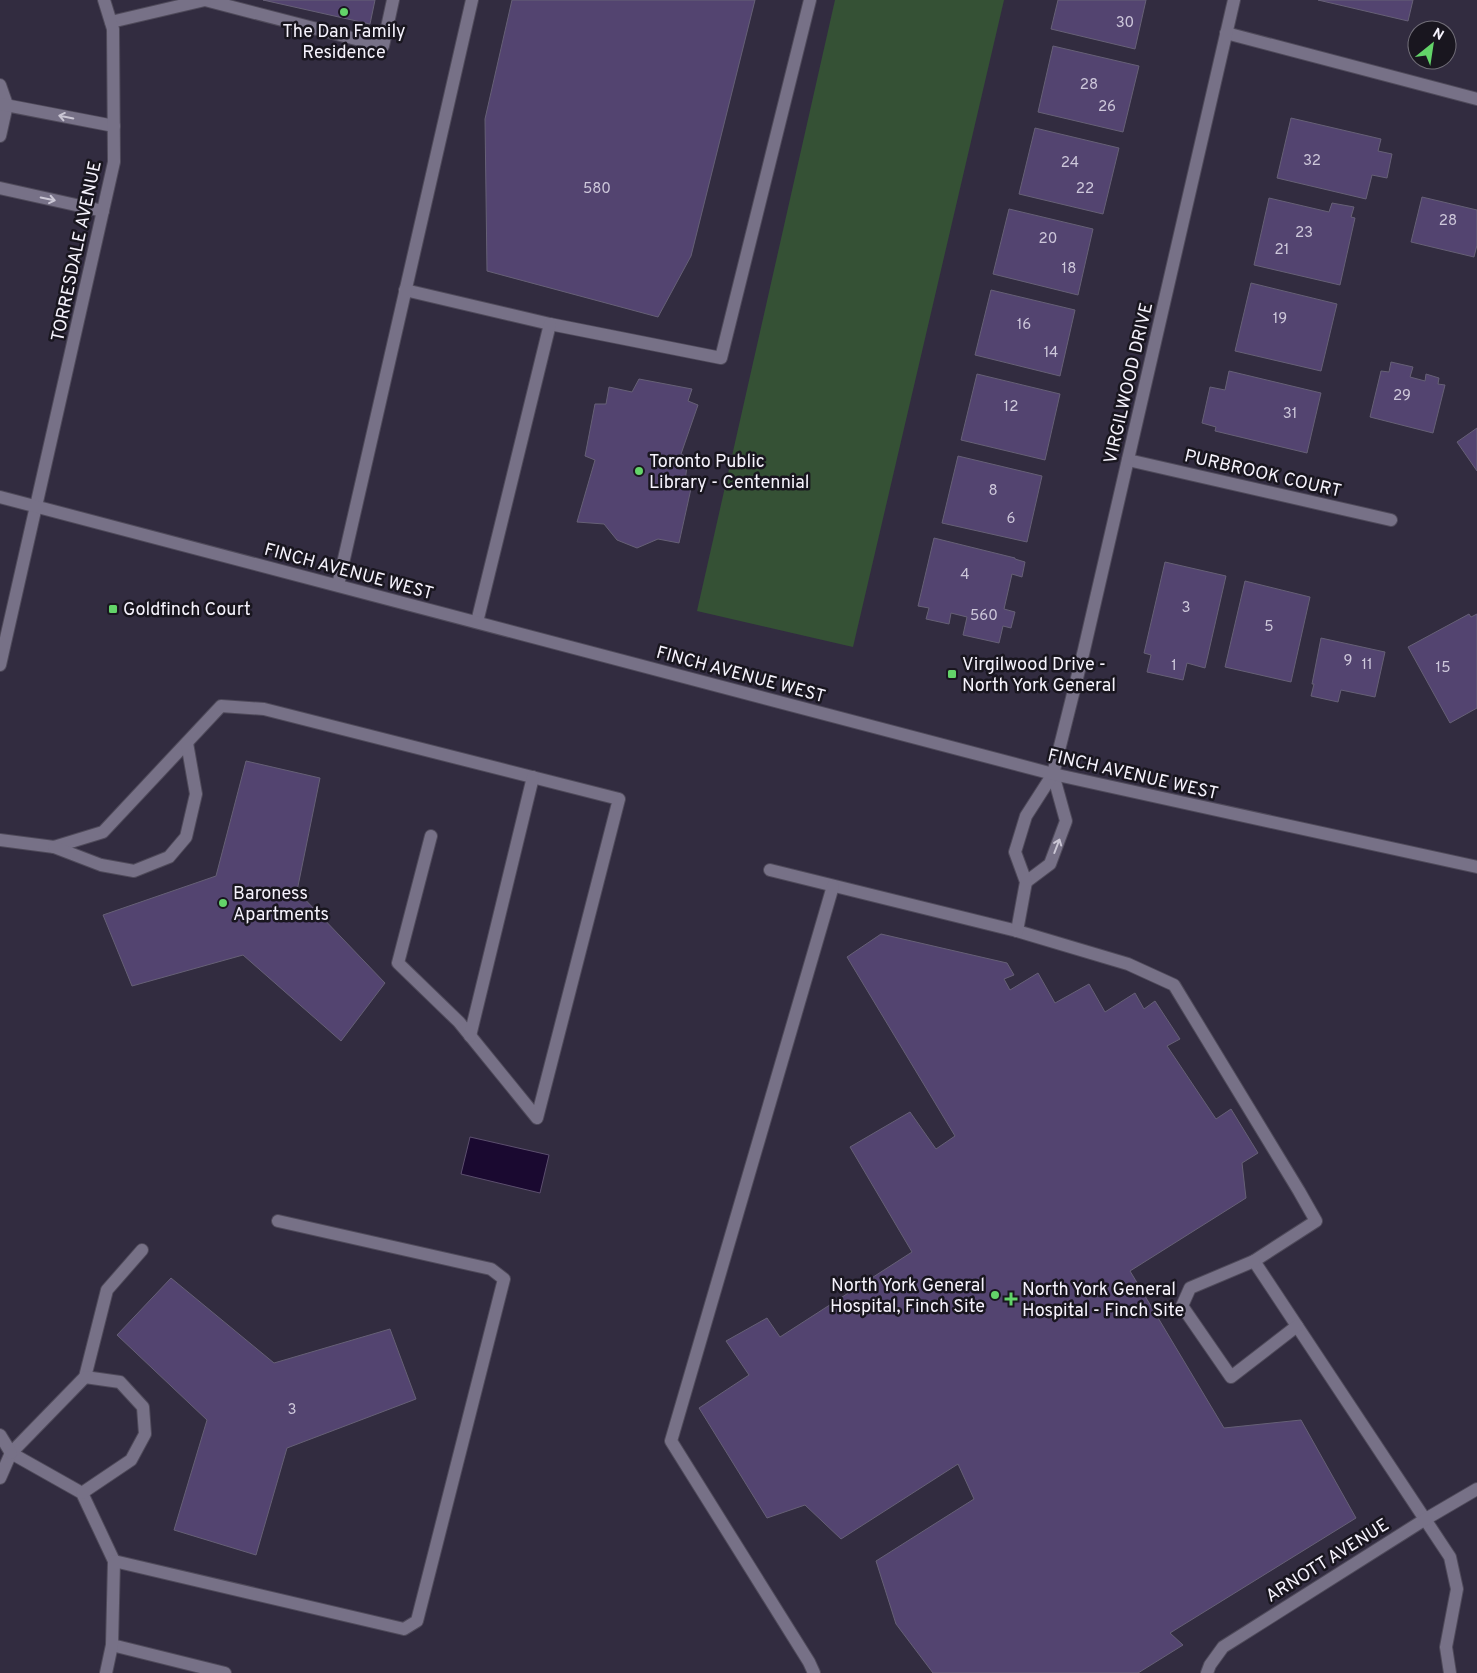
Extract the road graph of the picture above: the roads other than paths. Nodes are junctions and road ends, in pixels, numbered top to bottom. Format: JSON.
{"nodes":[{"id":1,"x":104,"y":0,"type":"edge"},
{"id":2,"x":205,"y":0,"type":"edge"},
{"id":3,"x":393,"y":0,"type":"edge"},
{"id":4,"x":472,"y":0,"type":"edge"},
{"id":5,"x":810,"y":0,"type":"edge"},
{"id":6,"x":1234,"y":0,"type":"edge"},
{"id":7,"x":111,"y":22,"type":"junction"},
{"id":8,"x":1226,"y":34,"type":"junction"},
{"id":9,"x":0,"y":85,"type":"edge"},
{"id":10,"x":1477,"y":99,"type":"edge"},
{"id":11,"x":3,"y":104,"type":"edge"},
{"id":12,"x":114,"y":126,"type":"junction"},
{"id":13,"x":0,"y":136,"type":"edge"},
{"id":14,"x":0,"y":188,"type":"edge"},
{"id":15,"x":103,"y":211,"type":"junction"},
{"id":16,"x":405,"y":290,"type":"junction"},
{"id":17,"x":550,"y":324,"type":"junction"},
{"id":18,"x":1128,"y":460,"type":"junction"},
{"id":19,"x":0,"y":497,"type":"edge"},
{"id":20,"x":36,"y":506,"type":"junction"},
{"id":21,"x":1391,"y":520,"type":"dead end"},
{"id":22,"x":338,"y":586,"type":"junction"},
{"id":23,"x":477,"y":622,"type":"junction"},
{"id":24,"x":0,"y":665,"type":"edge"},
{"id":25,"x":187,"y":743,"type":"junction"},
{"id":26,"x":1054,"y":774,"type":"junction"},
{"id":27,"x":533,"y":777,"type":"junction"},
{"id":28,"x":431,"y":836,"type":"dead end"},
{"id":29,"x":0,"y":840,"type":"edge"},
{"id":30,"x":54,"y":847,"type":"junction"},
{"id":31,"x":1477,"y":867,"type":"edge"},
{"id":32,"x":770,"y":870,"type":"dead end"},
{"id":33,"x":1026,"y":882,"type":"junction"},
{"id":34,"x":833,"y":886,"type":"junction"},
{"id":35,"x":1017,"y":931,"type":"junction"},
{"id":36,"x":470,"y":1036,"type":"junction"},
{"id":37,"x":278,"y":1220,"type":"dead end"},
{"id":38,"x":142,"y":1250,"type":"dead end"},
{"id":39,"x":1254,"y":1261,"type":"junction"},
{"id":40,"x":1298,"y":1326,"type":"junction"},
{"id":41,"x":84,"y":1377,"type":"junction"},
{"id":42,"x":0,"y":1435,"type":"edge"},
{"id":43,"x":11,"y":1453,"type":"junction"},
{"id":44,"x":0,"y":1478,"type":"edge"},
{"id":45,"x":1477,"y":1489,"type":"edge"},
{"id":46,"x":82,"y":1493,"type":"junction"},
{"id":47,"x":1424,"y":1520,"type":"junction"},
{"id":48,"x":114,"y":1561,"type":"junction"},
{"id":49,"x":112,"y":1644,"type":"junction"},
{"id":50,"x":106,"y":1673,"type":"edge"},
{"id":51,"x":225,"y":1673,"type":"edge"},
{"id":52,"x":814,"y":1673,"type":"edge"},
{"id":53,"x":1207,"y":1673,"type":"edge"},
{"id":54,"x":1450,"y":1673,"type":"edge"}],
"edges":[{"from":1,"to":7,"type":"street","name":"TORRESDALE AVENUE"},
{"from":2,"to":3,"type":"street"},
{"from":2,"to":7,"type":"street"},
{"from":4,"to":16,"type":"street"},
{"from":5,"to":17,"type":"street"},
{"from":6,"to":8,"type":"street","name":"VIRGILWOOD DRIVE"},
{"from":7,"to":12,"type":"street","name":"TORRESDALE AVENUE"},
{"from":8,"to":10,"type":"street"},
{"from":8,"to":18,"type":"street","name":"VIRGILWOOD DRIVE"},
{"from":9,"to":11,"type":"street"},
{"from":12,"to":11,"type":"street","one_way":true},
{"from":11,"to":13,"type":"street"},
{"from":12,"to":15,"type":"street","name":"TORRESDALE AVENUE"},
{"from":14,"to":15,"type":"street","one_way":true},
{"from":15,"to":20,"type":"street","name":"TORRESDALE AVENUE"},
{"from":16,"to":17,"type":"street"},
{"from":16,"to":22,"type":"street"},
{"from":17,"to":23,"type":"street"},
{"from":18,"to":21,"type":"street","name":"PURBROOK COURT"},
{"from":18,"to":26,"type":"street","name":"VIRGILWOOD DRIVE"},
{"from":19,"to":20,"type":"street","name":"FINCH AVENUE WEST"},
{"from":20,"to":22,"type":"street","name":"FINCH AVENUE WEST"},
{"from":20,"to":24,"type":"street"},
{"from":22,"to":23,"type":"street","name":"FINCH AVENUE WEST"},
{"from":23,"to":26,"type":"street","name":"FINCH AVENUE WEST"},
{"from":25,"to":27,"type":"street"},
{"from":25,"to":30,"type":"street"},
{"from":25,"to":30,"type":"street"},
{"from":26,"to":31,"type":"street","name":"FINCH AVENUE WEST"},
{"from":26,"to":33,"type":"street"},
{"from":33,"to":26,"type":"street","one_way":true},
{"from":27,"to":36,"type":"street"},
{"from":27,"to":36,"type":"street"},
{"from":28,"to":36,"type":"street"},
{"from":29,"to":30,"type":"street"},
{"from":32,"to":34,"type":"street"},
{"from":33,"to":35,"type":"street"},
{"from":34,"to":35,"type":"street"},
{"from":34,"to":52,"type":"street"},
{"from":35,"to":39,"type":"street"},
{"from":37,"to":48,"type":"street"},
{"from":38,"to":41,"type":"street"},
{"from":39,"to":40,"type":"street"},
{"from":39,"to":40,"type":"street"},
{"from":40,"to":47,"type":"street"},
{"from":41,"to":43,"type":"street"},
{"from":41,"to":46,"type":"street"},
{"from":42,"to":43,"type":"street"},
{"from":43,"to":44,"type":"street"},
{"from":43,"to":46,"type":"street"},
{"from":45,"to":47,"type":"street","name":"ARNOTT AVENUE"},
{"from":46,"to":48,"type":"street"},
{"from":47,"to":53,"type":"street","name":"ARNOTT AVENUE"},
{"from":47,"to":54,"type":"street"},
{"from":48,"to":49,"type":"street"},
{"from":49,"to":50,"type":"street"},
{"from":49,"to":51,"type":"street"}]}
